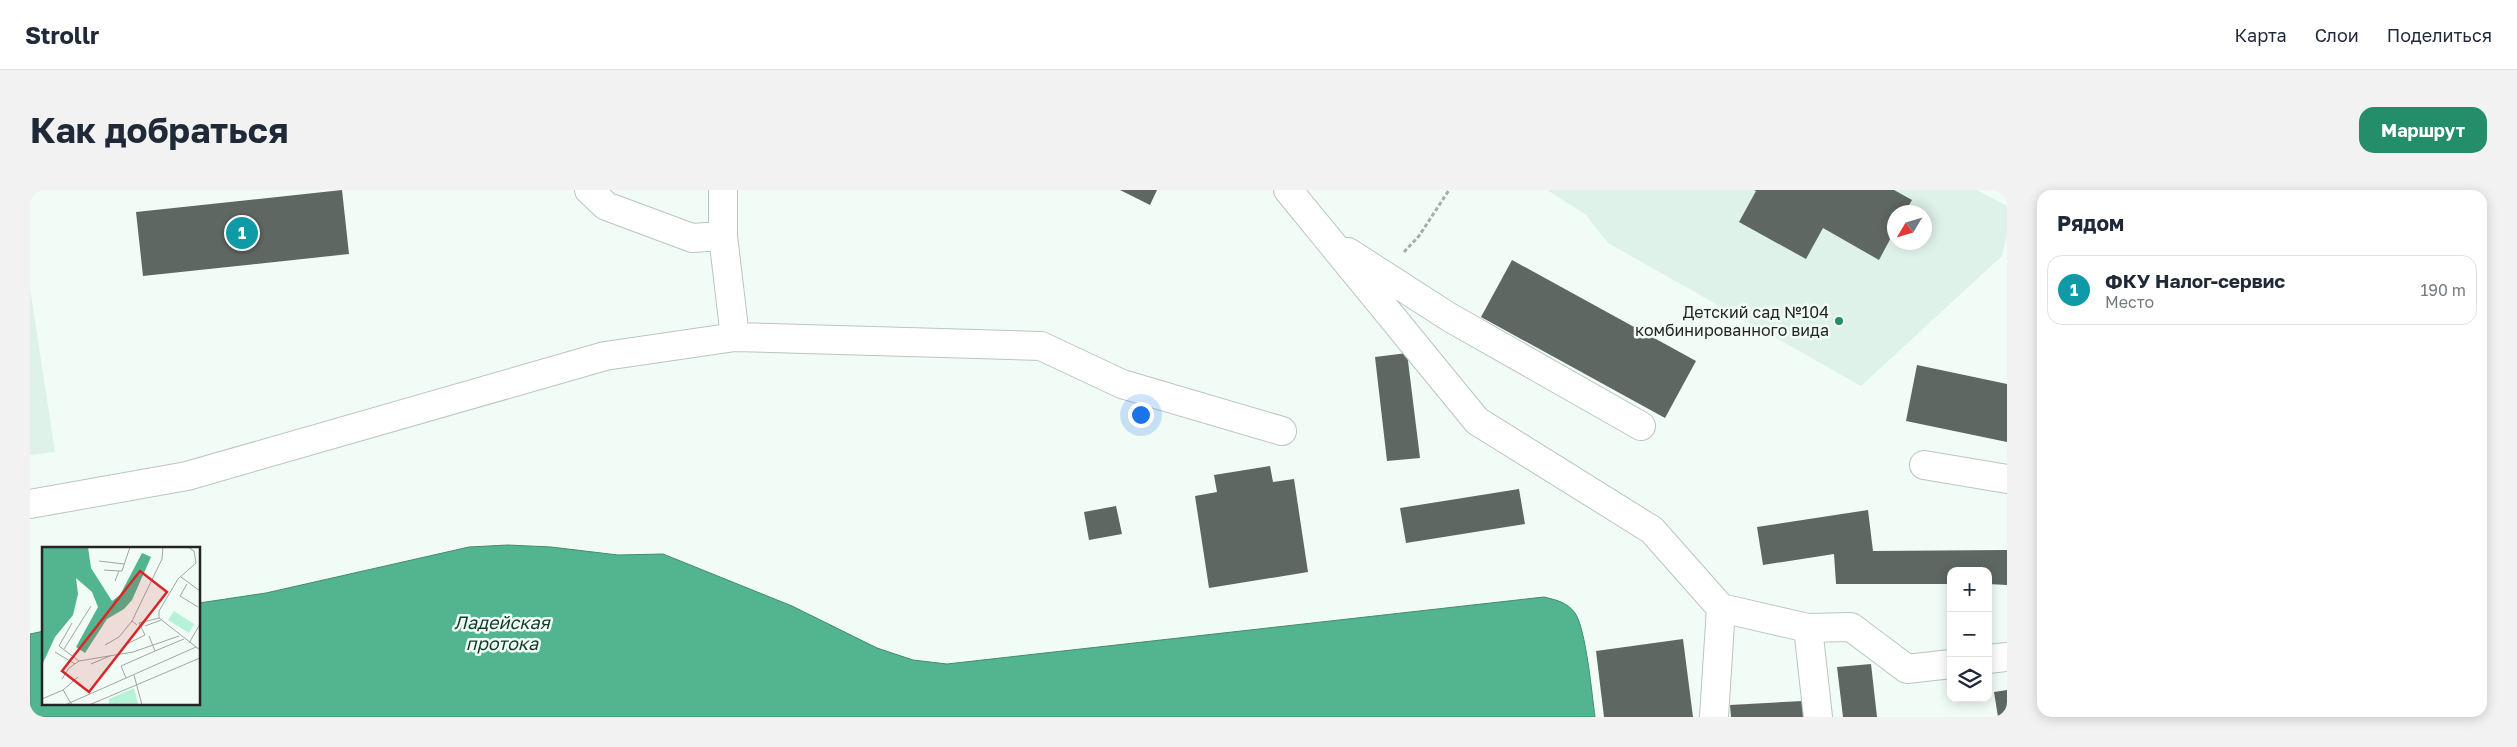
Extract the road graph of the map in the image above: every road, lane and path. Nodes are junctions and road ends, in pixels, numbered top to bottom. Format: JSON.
{"nodes":[{"id":1,"x":589,"y":190,"type":"edge"},
{"id":2,"x":723,"y":190,"type":"edge"},
{"id":3,"x":1288,"y":190,"type":"edge"},
{"id":4,"x":1449,"y":190,"type":"edge"},
{"id":5,"x":723,"y":236,"type":"junction"},
{"id":6,"x":1327,"y":240,"type":"junction"},
{"id":7,"x":1384,"y":275,"type":"junction"},
{"id":8,"x":735,"y":337,"type":"junction"},
{"id":9,"x":1641,"y":426,"type":"dead end"},
{"id":10,"x":1282,"y":431,"type":"dead end"},
{"id":11,"x":1924,"y":465,"type":"dead end"},
{"id":12,"x":2007,"y":479,"type":"edge"},
{"id":13,"x":30,"y":504,"type":"edge"},
{"id":14,"x":1721,"y":608,"type":"junction"},
{"id":15,"x":1808,"y":628,"type":"junction"},
{"id":16,"x":2007,"y":657,"type":"edge"},
{"id":17,"x":1992,"y":659,"type":"edge"},
{"id":18,"x":1947,"y":665,"type":"edge"},
{"id":19,"x":1714,"y":717,"type":"edge"},
{"id":20,"x":1818,"y":717,"type":"edge"}],
"edges":[{"from":1,"to":5,"type":"lane"},
{"from":2,"to":5,"type":"lane"},
{"from":3,"to":6,"type":"lane"},
{"from":4,"to":7,"type":"path"},
{"from":5,"to":8,"type":"lane"},
{"from":6,"to":7,"type":"lane"},
{"from":6,"to":14,"type":"lane"},
{"from":7,"to":9,"type":"lane"},
{"from":8,"to":10,"type":"lane"},
{"from":8,"to":13,"type":"lane"},
{"from":11,"to":12,"type":"lane"},
{"from":14,"to":15,"type":"lane"},
{"from":14,"to":19,"type":"lane"},
{"from":15,"to":18,"type":"lane"},
{"from":15,"to":20,"type":"lane"},
{"from":16,"to":17,"type":"lane"}]}
